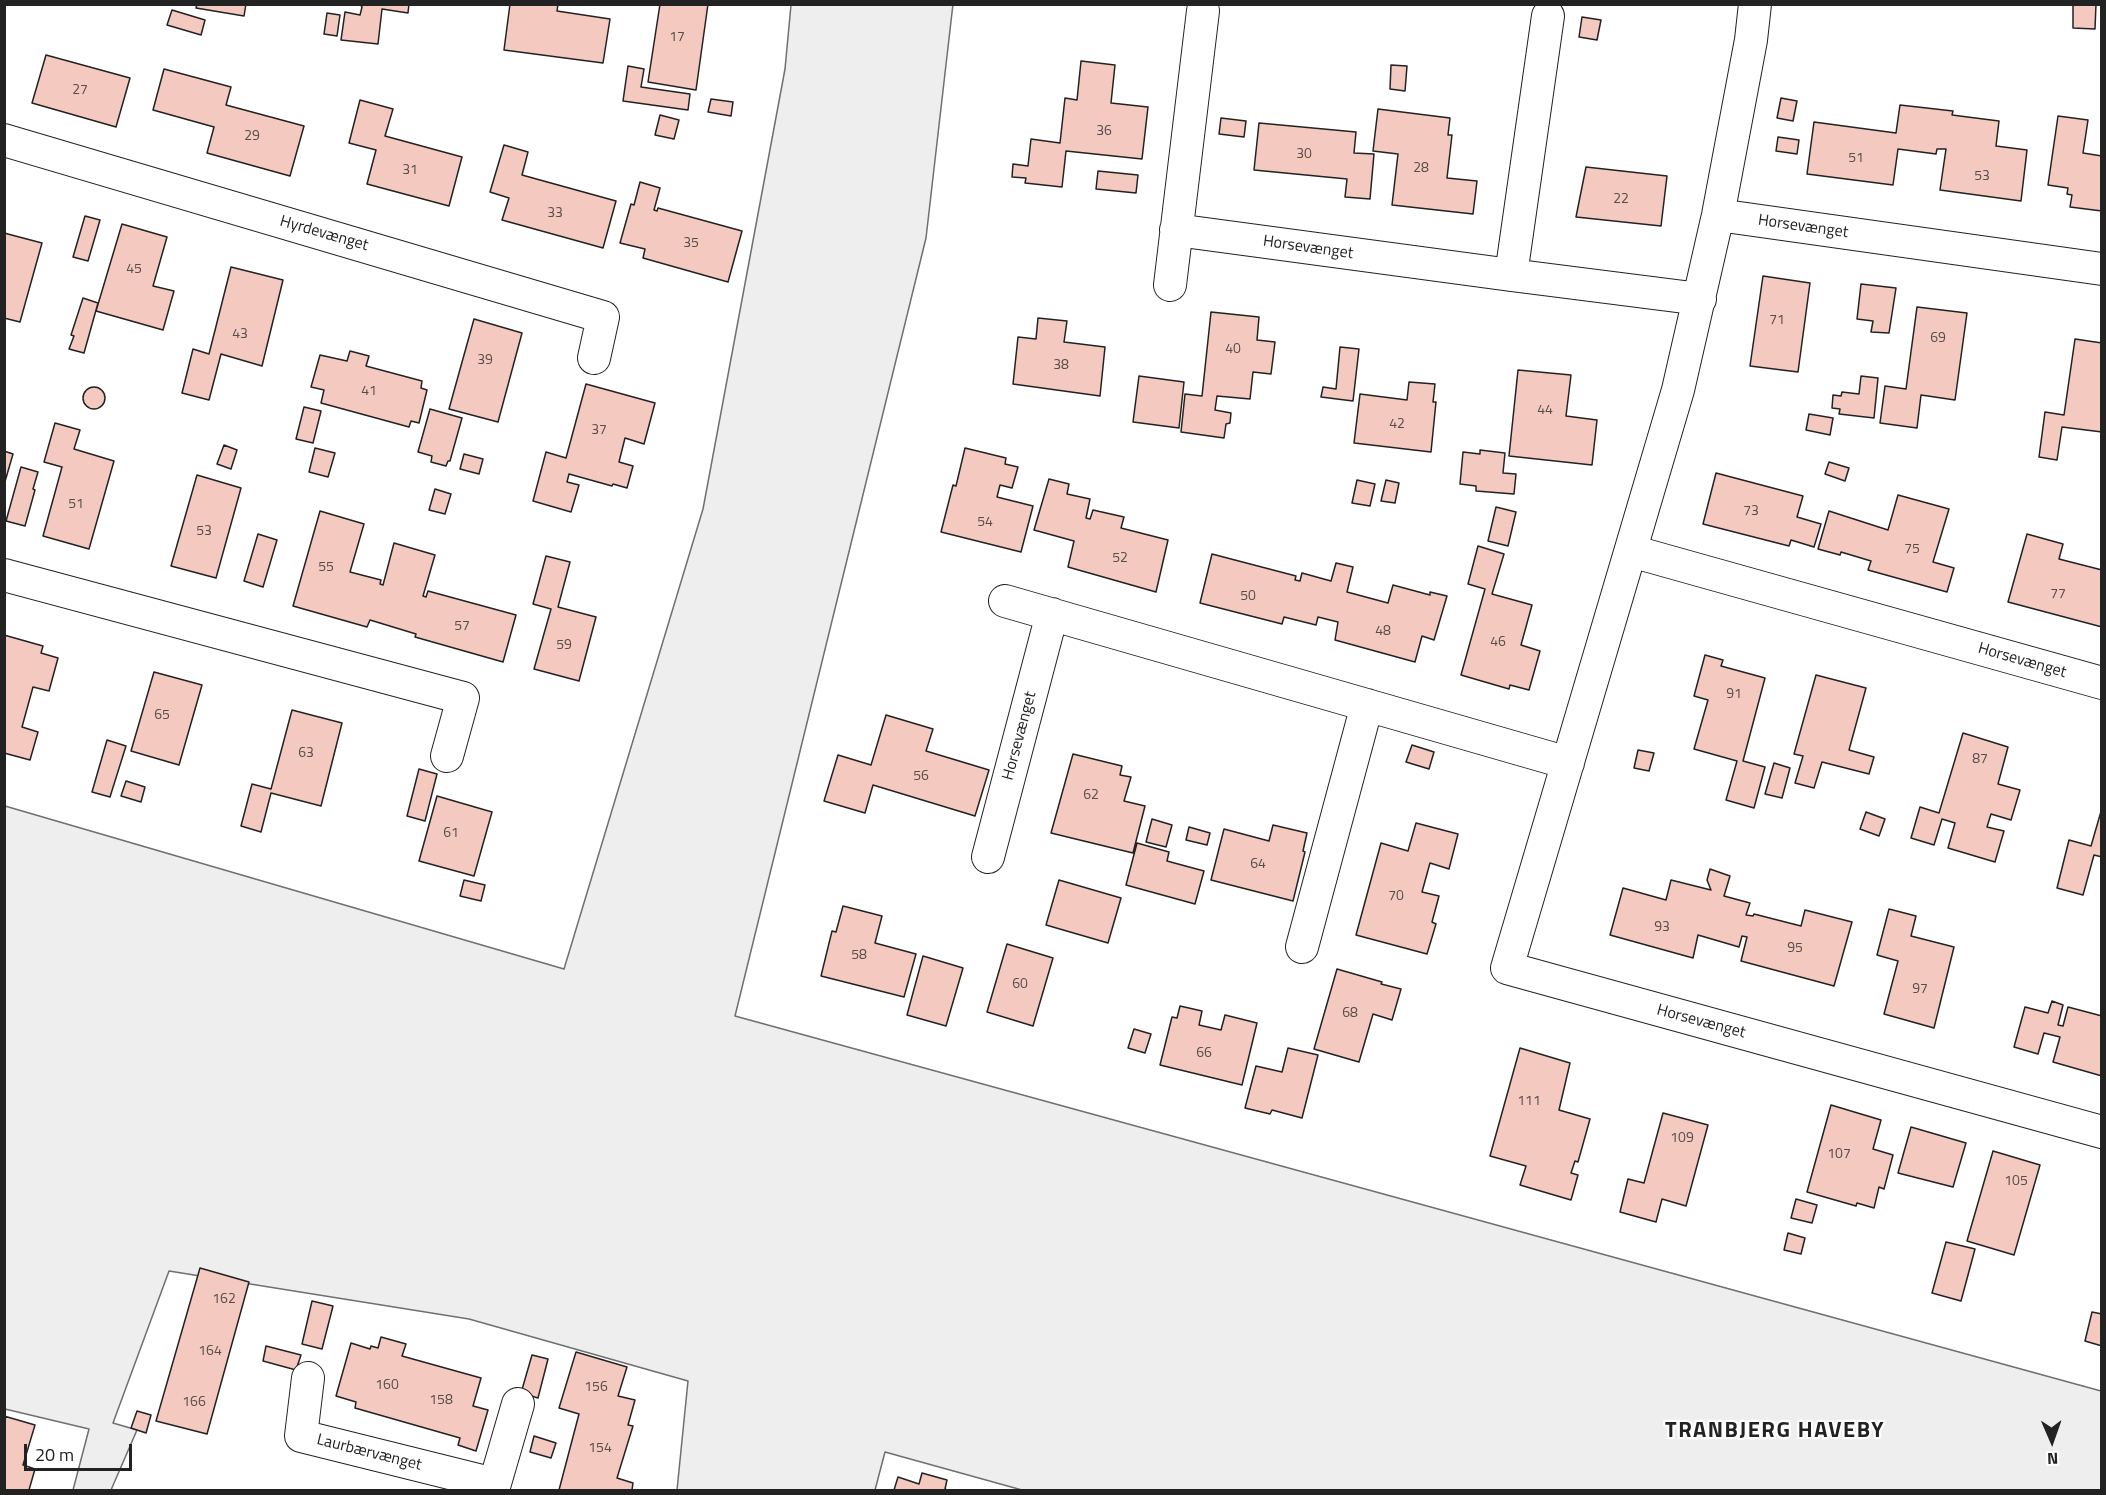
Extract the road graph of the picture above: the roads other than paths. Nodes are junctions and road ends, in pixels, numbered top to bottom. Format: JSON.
{"nodes":[{"id":1,"x":1755,"y":4,"type":"edge"},
{"id":2,"x":1203,"y":11,"type":"dead end"},
{"id":3,"x":1548,"y":16,"type":"dead end"},
{"id":4,"x":4,"y":140,"type":"edge"},
{"id":5,"x":1718,"y":215,"type":"junction"},
{"id":6,"x":1176,"y":230,"type":"junction"},
{"id":7,"x":2102,"y":269,"type":"edge"},
{"id":8,"x":1511,"y":275,"type":"junction"},
{"id":9,"x":1170,"y":285,"type":"dead end"},
{"id":10,"x":1700,"y":299,"type":"junction"},
{"id":11,"x":594,"y":358,"type":"dead end"},
{"id":12,"x":1631,"y":551,"type":"junction"},
{"id":13,"x":4,"y":575,"type":"edge"},
{"id":14,"x":1005,"y":601,"type":"dead end"},
{"id":15,"x":1052,"y":615,"type":"junction"},
{"id":16,"x":2102,"y":683,"type":"edge"},
{"id":17,"x":1367,"y":705,"type":"junction"},
{"id":18,"x":447,"y":756,"type":"dead end"},
{"id":19,"x":1568,"y":763,"type":"junction"},
{"id":20,"x":988,"y":857,"type":"dead end"},
{"id":21,"x":1302,"y":947,"type":"dead end"},
{"id":22,"x":2102,"y":1132,"type":"edge"},
{"id":23,"x":308,"y":1378,"type":"dead end"},
{"id":24,"x":518,"y":1404,"type":"dead end"},
{"id":25,"x":493,"y":1487,"type":"edge"}],
"edges":[{"from":1,"to":5,"type":"street","name":"Horsevænget"},
{"from":2,"to":6,"type":"street"},
{"from":3,"to":8,"type":"street"},
{"from":4,"to":11,"type":"street","name":"Hyrdevænget"},
{"from":5,"to":7,"type":"street","name":"Horsevænget"},
{"from":5,"to":10,"type":"street","name":"Horsevænget"},
{"from":6,"to":8,"type":"street","name":"Horsevænget"},
{"from":6,"to":9,"type":"street"},
{"from":8,"to":10,"type":"street","name":"Horsevænget"},
{"from":10,"to":12,"type":"street","name":"Horsevænget"},
{"from":12,"to":16,"type":"street","name":"Horsevænget"},
{"from":12,"to":19,"type":"street","name":"Horsevænget"},
{"from":13,"to":18,"type":"street"},
{"from":14,"to":15,"type":"street"},
{"from":15,"to":17,"type":"street"},
{"from":15,"to":20,"type":"street","name":"Horsevænget"},
{"from":17,"to":19,"type":"street"},
{"from":17,"to":21,"type":"street"},
{"from":19,"to":22,"type":"street","name":"Horsevænget"},
{"from":23,"to":25,"type":"street","name":"Laurbærvænget"},
{"from":24,"to":25,"type":"street","name":"Laurbærvænget"}]}
